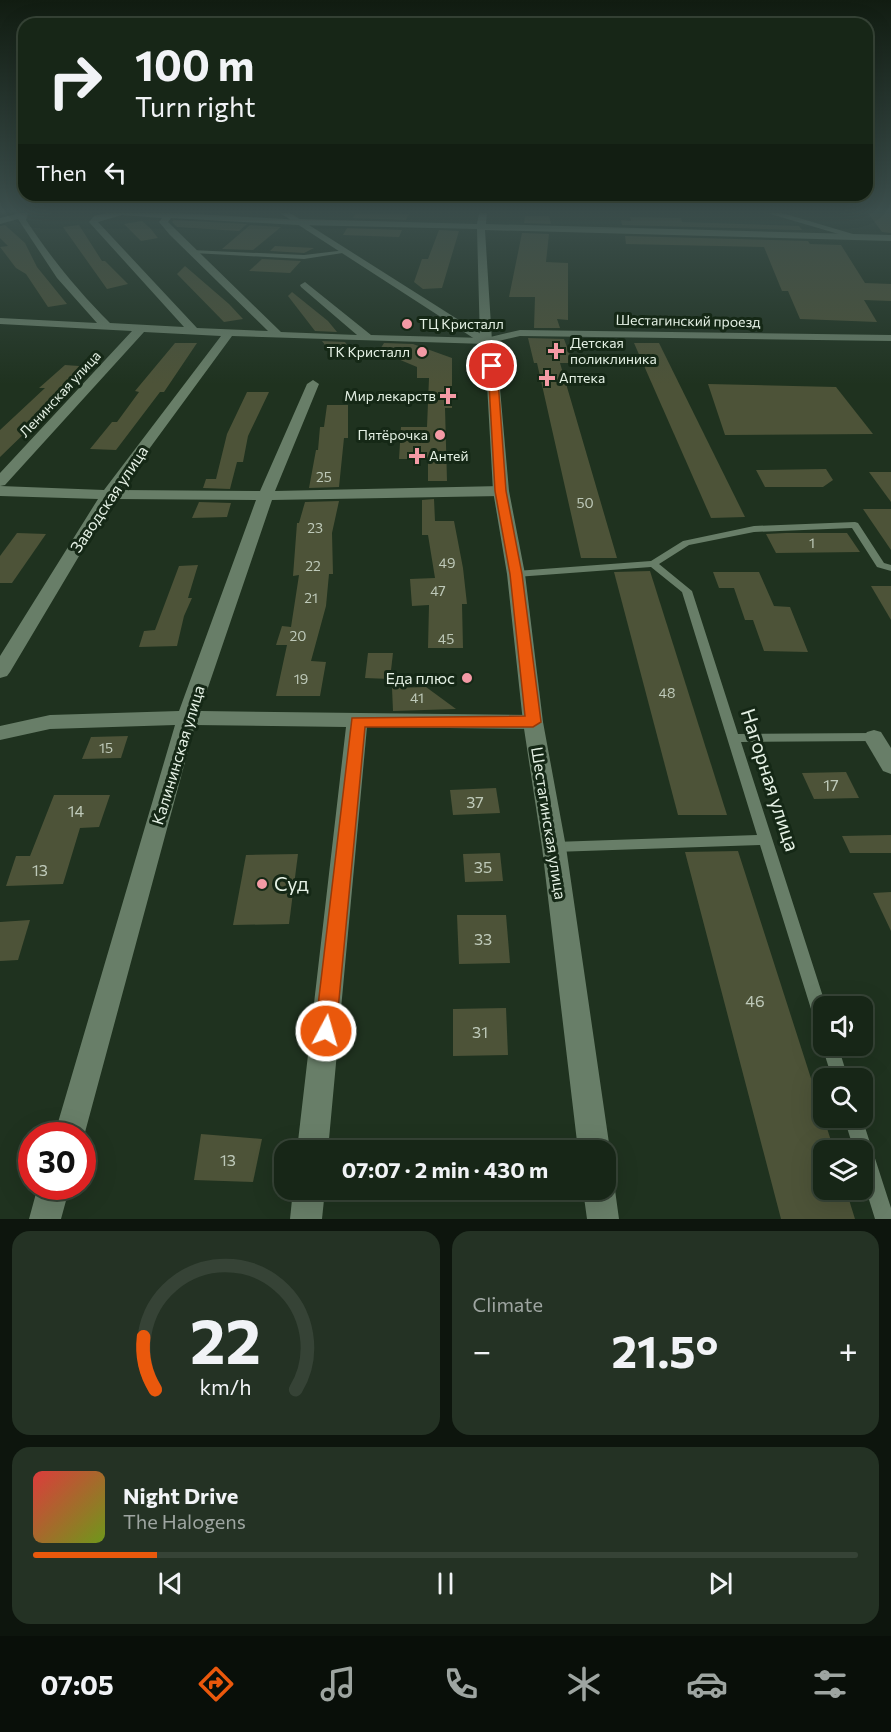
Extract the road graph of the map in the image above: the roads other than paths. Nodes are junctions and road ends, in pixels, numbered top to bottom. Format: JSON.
{"nodes":[{"id":1,"x":56,"y":270,"type":"edge"},
{"id":2,"x":137,"y":270,"type":"edge"},
{"id":3,"x":212,"y":270,"type":"edge"},
{"id":4,"x":374,"y":270,"type":"edge"},
{"id":5,"x":483,"y":270,"type":"edge"},
{"id":6,"x":305,"y":285,"type":"dead end"},
{"id":7,"x":0,"y":321,"type":"edge"},
{"id":8,"x":106,"y":325,"type":"junction"},
{"id":9,"x":142,"y":327,"type":"junction"},
{"id":10,"x":193,"y":330,"type":"junction"},
{"id":11,"x":229,"y":333,"type":"junction"},
{"id":12,"x":279,"y":336,"type":"junction"},
{"id":13,"x":891,"y":338,"type":"edge"},
{"id":14,"x":368,"y":339,"type":"junction"},
{"id":15,"x":486,"y":341,"type":"junction"},
{"id":16,"x":313,"y":384,"type":"dead end"},
{"id":17,"x":0,"y":482,"type":"edge"},
{"id":18,"x":0,"y":491,"type":"edge"},
{"id":19,"x":501,"y":491,"type":"junction"},
{"id":20,"x":107,"y":496,"type":"junction"},
{"id":21,"x":265,"y":497,"type":"junction"},
{"id":22,"x":653,"y":564,"type":"junction"},
{"id":23,"x":891,"y":568,"type":"edge"},
{"id":24,"x":516,"y":574,"type":"junction"},
{"id":25,"x":0,"y":672,"type":"edge"},
{"id":26,"x":187,"y":718,"type":"junction"},
{"id":27,"x":357,"y":721,"type":"junction"},
{"id":28,"x":533,"y":722,"type":"junction"},
{"id":29,"x":0,"y":733,"type":"edge"},
{"id":30,"x":874,"y":737,"type":"joint"},
{"id":31,"x":733,"y":738,"type":"junction"},
{"id":32,"x":891,"y":766,"type":"edge"},
{"id":33,"x":766,"y":840,"type":"junction"},
{"id":34,"x":554,"y":847,"type":"junction"},
{"id":35,"x":815,"y":996,"type":"edge"},
{"id":36,"x":73,"y":1122,"type":"edge"},
{"id":37,"x":856,"y":1128,"type":"edge"},
{"id":38,"x":314,"y":1140,"type":"edge"},
{"id":39,"x":593,"y":1140,"type":"edge"},
{"id":40,"x":50,"y":1200,"type":"edge"},
{"id":41,"x":308,"y":1200,"type":"edge"},
{"id":42,"x":600,"y":1200,"type":"edge"},
{"id":43,"x":45,"y":1219,"type":"edge"},
{"id":44,"x":306,"y":1219,"type":"edge"},
{"id":45,"x":603,"y":1219,"type":"edge"},
{"id":46,"x":885,"y":1219,"type":"edge"}],
"edges":[{"from":1,"to":8,"type":"street"},
{"from":2,"to":10,"type":"street"},
{"from":3,"to":12,"type":"street"},
{"from":4,"to":15,"type":"street"},
{"from":5,"to":15,"type":"street","name":"Шестагинская улица"},
{"from":6,"to":14,"type":"street"},
{"from":7,"to":8,"type":"street","name":"Шестагинский проезд"},
{"from":8,"to":9,"type":"street","name":"Шестагинский проезд"},
{"from":9,"to":10,"type":"street","name":"Шестагинский проезд"},
{"from":9,"to":17,"type":"street","name":"Ленинская улица"},
{"from":10,"to":11,"type":"street","name":"Шестагинский проезд"},
{"from":11,"to":12,"type":"street","name":"Шестагинский проезд"},
{"from":11,"to":20,"type":"street","name":"Заводская улица"},
{"from":12,"to":14,"type":"street","name":"Шестагинский проезд"},
{"from":13,"to":15,"type":"street","name":"Шестагинский проезд"},
{"from":14,"to":15,"type":"street","name":"Шестагинский проезд"},
{"from":15,"to":19,"type":"street","name":"Шестагинская улица"},
{"from":16,"to":21,"type":"street","name":"Калининская улица"},
{"from":18,"to":20,"type":"street"},
{"from":19,"to":21,"type":"street"},
{"from":19,"to":24,"type":"street","name":"Шестагинская улица"},
{"from":20,"to":21,"type":"street"},
{"from":20,"to":25,"type":"street","name":"Заводская улица"},
{"from":21,"to":26,"type":"street","name":"Калининская улица"},
{"from":22,"to":23,"type":"lane"},
{"from":22,"to":24,"type":"lane"},
{"from":22,"to":31,"type":"lane","name":"Нагорная улица"},
{"from":24,"to":28,"type":"street","name":"Шестагинская улица"},
{"from":26,"to":27,"type":"street"},
{"from":26,"to":29,"type":"street"},
{"from":26,"to":36,"type":"street","name":"Калининская улица"},
{"from":27,"to":28,"type":"street"},
{"from":27,"to":38,"type":"street"},
{"from":28,"to":34,"type":"street","name":"Шестагинская улица"},
{"from":30,"to":31,"type":"lane"},
{"from":30,"to":32,"type":"street"},
{"from":31,"to":33,"type":"lane","name":"Нагорная улица"},
{"from":33,"to":34,"type":"lane"},
{"from":33,"to":35,"type":"lane","name":"Нагорная улица"},
{"from":34,"to":39,"type":"street","name":"Шестагинская улица"},
{"from":37,"to":46,"type":"lane"},
{"from":40,"to":43,"type":"street"},
{"from":41,"to":44,"type":"street"},
{"from":42,"to":45,"type":"street"}]}
